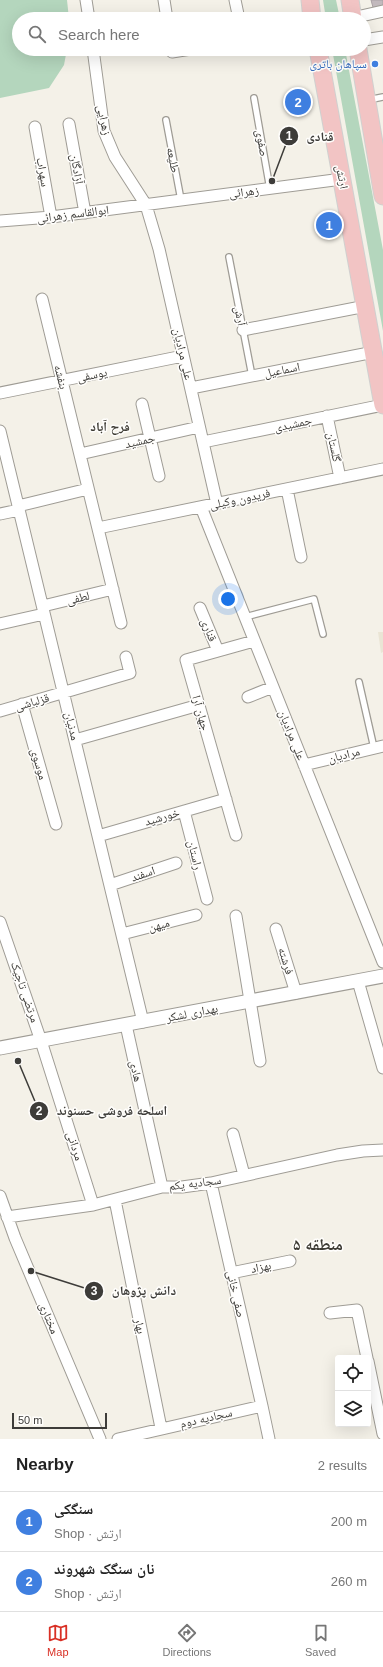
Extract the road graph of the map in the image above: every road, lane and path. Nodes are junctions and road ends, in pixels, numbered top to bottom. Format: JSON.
{"nodes":[{"id":1,"x":86,"y":0,"type":"edge"},
{"id":2,"x":164,"y":0,"type":"edge"},
{"id":3,"x":236,"y":0,"type":"edge"},
{"id":4,"x":310,"y":0,"type":"edge"},
{"id":5,"x":350,"y":0,"type":"edge"},
{"id":6,"x":383,"y":11,"type":"edge"},
{"id":7,"x":88,"y":12,"type":"edge"},
{"id":8,"x":166,"y":12,"type":"edge"},
{"id":9,"x":238,"y":12,"type":"edge"},
{"id":10,"x":311,"y":12,"type":"edge"},
{"id":11,"x":351,"y":12,"type":"edge"},
{"id":12,"x":371,"y":14,"type":"edge"},
{"id":13,"x":383,"y":36,"type":"edge"},
{"id":14,"x":371,"y":39,"type":"edge"},
{"id":15,"x":94,"y":56,"type":"edge"},
{"id":16,"x":319,"y":56,"type":"edge"},
{"id":17,"x":359,"y":56,"type":"edge"},
{"id":18,"x":383,"y":97,"type":"edge"},
{"id":19,"x":254,"y":98,"type":"dead end"},
{"id":20,"x":366,"y":100,"type":"junction"},
{"id":21,"x":166,"y":120,"type":"dead end"},
{"id":22,"x":69,"y":124,"type":"dead end"},
{"id":23,"x":35,"y":126,"type":"dead end"},
{"id":24,"x":342,"y":179,"type":"junction"},
{"id":25,"x":270,"y":189,"type":"junction"},
{"id":26,"x":383,"y":196,"type":"edge"},
{"id":27,"x":181,"y":200,"type":"junction"},
{"id":28,"x":146,"y":205,"type":"junction"},
{"id":29,"x":86,"y":213,"type":"junction"},
{"id":30,"x":51,"y":217,"type":"junction"},
{"id":31,"x":0,"y":221,"type":"edge"},
{"id":32,"x":229,"y":257,"type":"dead end"},
{"id":33,"x":42,"y":299,"type":"dead end"},
{"id":34,"x":366,"y":306,"type":"junction"},
{"id":35,"x":243,"y":330,"type":"junction"},
{"id":36,"x":374,"y":352,"type":"junction"},
{"id":37,"x":183,"y":356,"type":"junction"},
{"id":38,"x":252,"y":376,"type":"junction"},
{"id":39,"x":62,"y":381,"type":"junction"},
{"id":40,"x":190,"y":388,"type":"junction"},
{"id":41,"x":0,"y":394,"type":"edge"},
{"id":42,"x":142,"y":404,"type":"dead end"},
{"id":43,"x":383,"y":405,"type":"edge"},
{"id":44,"x":328,"y":416,"type":"junction"},
{"id":45,"x":200,"y":427,"type":"junction"},
{"id":46,"x":0,"y":431,"type":"edge"},
{"id":47,"x":151,"y":438,"type":"junction"},
{"id":48,"x":203,"y":442,"type":"junction"},
{"id":49,"x":80,"y":454,"type":"junction"},
{"id":50,"x":383,"y":469,"type":"edge"},
{"id":51,"x":159,"y":476,"type":"dead end"},
{"id":52,"x":340,"y":478,"type":"junction"},
{"id":53,"x":88,"y":489,"type":"junction"},
{"id":54,"x":287,"y":489,"type":"junction"},
{"id":55,"x":217,"y":504,"type":"junction"},
{"id":56,"x":201,"y":507,"type":"junction"},
{"id":57,"x":19,"y":508,"type":"junction"},
{"id":58,"x":0,"y":514,"type":"edge"},
{"id":59,"x":98,"y":528,"type":"junction"},
{"id":60,"x":301,"y":557,"type":"dead end"},
{"id":61,"x":113,"y":589,"type":"junction"},
{"id":62,"x":200,"y":608,"type":"dead end"},
{"id":63,"x":44,"y":610,"type":"junction"},
{"id":64,"x":245,"y":617,"type":"junction"},
{"id":65,"x":121,"y":623,"type":"dead end"},
{"id":66,"x":0,"y":624,"type":"edge"},
{"id":67,"x":323,"y":634,"type":"dead end"},
{"id":68,"x":254,"y":641,"type":"junction"},
{"id":69,"x":218,"y":651,"type":"junction"},
{"id":70,"x":126,"y":657,"type":"dead end"},
{"id":71,"x":359,"y":682,"type":"dead end"},
{"id":72,"x":273,"y":686,"type":"junction"},
{"id":73,"x":64,"y":693,"type":"junction"},
{"id":74,"x":248,"y":697,"type":"dead end"},
{"id":75,"x":22,"y":704,"type":"junction"},
{"id":76,"x":199,"y":705,"type":"junction"},
{"id":77,"x":0,"y":711,"type":"edge"},
{"id":78,"x":75,"y":740,"type":"junction"},
{"id":79,"x":378,"y":747,"type":"edge"},
{"id":80,"x":304,"y":765,"type":"junction"},
{"id":81,"x":226,"y":799,"type":"junction"},
{"id":82,"x":184,"y":811,"type":"junction"},
{"id":83,"x":56,"y":824,"type":"dead end"},
{"id":84,"x":236,"y":835,"type":"dead end"},
{"id":85,"x":98,"y":836,"type":"junction"},
{"id":86,"x":176,"y":863,"type":"dead end"},
{"id":87,"x":110,"y":885,"type":"junction"},
{"id":88,"x":207,"y":899,"type":"dead end"},
{"id":89,"x":196,"y":915,"type":"dead end"},
{"id":90,"x":236,"y":916,"type":"dead end"},
{"id":91,"x":0,"y":922,"type":"edge"},
{"id":92,"x":276,"y":929,"type":"dead end"},
{"id":93,"x":122,"y":934,"type":"junction"},
{"id":94,"x":383,"y":962,"type":"edge"},
{"id":95,"x":383,"y":976,"type":"edge"},
{"id":96,"x":358,"y":981,"type":"junction"},
{"id":97,"x":296,"y":993,"type":"junction"},
{"id":98,"x":250,"y":1002,"type":"junction"},
{"id":99,"x":143,"y":1022,"type":"junction"},
{"id":100,"x":126,"y":1025,"type":"junction"},
{"id":101,"x":41,"y":1041,"type":"junction"},
{"id":102,"x":0,"y":1048,"type":"edge"},
{"id":103,"x":260,"y":1061,"type":"dead end"},
{"id":104,"x":383,"y":1068,"type":"edge"},
{"id":105,"x":233,"y":1134,"type":"dead end"},
{"id":106,"x":383,"y":1150,"type":"edge"},
{"id":107,"x":244,"y":1175,"type":"junction"},
{"id":108,"x":211,"y":1183,"type":"junction"},
{"id":109,"x":162,"y":1187,"type":"junction"},
{"id":110,"x":0,"y":1196,"type":"edge"},
{"id":111,"x":115,"y":1200,"type":"junction"},
{"id":112,"x":93,"y":1205,"type":"junction"},
{"id":113,"x":7,"y":1217,"type":"junction"},
{"id":114,"x":290,"y":1261,"type":"dead end"},
{"id":115,"x":231,"y":1273,"type":"junction"},
{"id":116,"x":330,"y":1312,"type":"dead end"},
{"id":117,"x":366,"y":1355,"type":"edge"},
{"id":118,"x":371,"y":1376,"type":"edge"},
{"id":119,"x":262,"y":1406,"type":"junction"},
{"id":120,"x":161,"y":1428,"type":"junction"},
{"id":121,"x":383,"y":1434,"type":"edge"},
{"id":122,"x":100,"y":1439,"type":"edge"},
{"id":123,"x":118,"y":1439,"type":"edge"},
{"id":124,"x":269,"y":1439,"type":"edge"}],
"edges":[{"from":1,"to":7,"type":"street"},
{"from":2,"to":8,"type":"street"},
{"from":3,"to":9,"type":"street"},
{"from":4,"to":10,"type":"main road"},
{"from":5,"to":11,"type":"main road"},
{"from":6,"to":12,"type":"street"},
{"from":13,"to":14,"type":"street"},
{"from":15,"to":28,"type":"street","name":"زهرایی"},
{"from":16,"to":24,"type":"main road","name":"ارتش"},
{"from":17,"to":20,"type":"main road"},
{"from":18,"to":20,"type":"lane"},
{"from":19,"to":25,"type":"lane","name":"صفوی"},
{"from":20,"to":26,"type":"main road"},
{"from":21,"to":27,"type":"lane","name":"طلیعه"},
{"from":22,"to":29,"type":"street","name":"آزادگان"},
{"from":23,"to":30,"type":"street","name":"سهراب"},
{"from":24,"to":25,"type":"street","name":"زهرائی"},
{"from":24,"to":34,"type":"main road","name":"ارتش"},
{"from":25,"to":27,"type":"street","name":"زهرائی"},
{"from":27,"to":28,"type":"street","name":"زهرائی"},
{"from":28,"to":29,"type":"street","name":"ابوالقاسم زهرائی"},
{"from":28,"to":37,"type":"street","name":"علی مرادیان"},
{"from":29,"to":30,"type":"street","name":"ابوالقاسم زهرائی"},
{"from":30,"to":31,"type":"street","name":"ابوالقاسم زهرائی"},
{"from":32,"to":35,"type":"lane","name":"آرش"},
{"from":33,"to":39,"type":"street","name":"بنفشه"},
{"from":34,"to":35,"type":"street"},
{"from":34,"to":36,"type":"main road","name":"ارتش"},
{"from":35,"to":38,"type":"lane","name":"آرش"},
{"from":36,"to":38,"type":"street","name":"اسماعیل"},
{"from":36,"to":43,"type":"main road","name":"ارتش"},
{"from":37,"to":39,"type":"street","name":"یوسفی"},
{"from":37,"to":40,"type":"street","name":"علی مرادیان"},
{"from":38,"to":40,"type":"street","name":"اسماعیل"},
{"from":39,"to":41,"type":"street","name":"یوسفی"},
{"from":39,"to":49,"type":"street","name":"بنفشه"},
{"from":40,"to":45,"type":"street","name":"علی مرادیان"},
{"from":42,"to":47,"type":"street"},
{"from":43,"to":44,"type":"street","name":"جمشیدی"},
{"from":44,"to":48,"type":"street","name":"جمشیدی"},
{"from":44,"to":52,"type":"street","name":"گلستان"},
{"from":45,"to":47,"type":"street","name":"جمشید"},
{"from":45,"to":48,"type":"street","name":"علی مرادیان"},
{"from":46,"to":57,"type":"street","name":"مدنیان"},
{"from":47,"to":49,"type":"street","name":"جمشید"},
{"from":47,"to":51,"type":"street"},
{"from":48,"to":55,"type":"street","name":"علی مرادیان"},
{"from":49,"to":53,"type":"street","name":"بنفشه"},
{"from":50,"to":52,"type":"street","name":"فریدون وکیلی"},
{"from":52,"to":54,"type":"street","name":"فریدون وکیلی"},
{"from":53,"to":57,"type":"street"},
{"from":53,"to":59,"type":"street","name":"بنفشه"},
{"from":54,"to":55,"type":"street","name":"فریدون وکیلی"},
{"from":54,"to":60,"type":"street"},
{"from":55,"to":56,"type":"street","name":"فریدون وکیلی"},
{"from":56,"to":59,"type":"street","name":"فریدون وکیلی"},
{"from":56,"to":64,"type":"street","name":"علی مرادیان"},
{"from":57,"to":58,"type":"street"},
{"from":57,"to":63,"type":"street","name":"مدنیان"},
{"from":59,"to":61,"type":"street","name":"بنفشه"},
{"from":61,"to":63,"type":"street","name":"لطفی"},
{"from":61,"to":65,"type":"street","name":"بنفشه"},
{"from":62,"to":69,"type":"street","name":"قناری"},
{"from":63,"to":66,"type":"street","name":"لطفی"},
{"from":63,"to":73,"type":"street","name":"مدنیان"},
{"from":64,"to":67,"type":"lane"},
{"from":64,"to":68,"type":"street","name":"علی مرادیان"},
{"from":68,"to":69,"type":"street","name":"جهان آرا"},
{"from":68,"to":72,"type":"street","name":"علی مرادیان"},
{"from":69,"to":76,"type":"street","name":"جهان آرا"},
{"from":70,"to":73,"type":"street","name":"قزلباشی"},
{"from":71,"to":79,"type":"lane"},
{"from":72,"to":74,"type":"street"},
{"from":72,"to":80,"type":"street","name":"علی مرادیان"},
{"from":73,"to":75,"type":"street","name":"قزلباشی"},
{"from":73,"to":78,"type":"street","name":"مدنیان"},
{"from":75,"to":77,"type":"street","name":"قزلباشی"},
{"from":75,"to":83,"type":"street","name":"موسوی"},
{"from":76,"to":78,"type":"street"},
{"from":76,"to":81,"type":"street","name":"جهان آرا"},
{"from":78,"to":85,"type":"street","name":"مدنیان"},
{"from":79,"to":80,"type":"street","name":"مرادیان"},
{"from":80,"to":94,"type":"street","name":"علی مرادیان"},
{"from":81,"to":82,"type":"street","name":"خورشید"},
{"from":81,"to":84,"type":"street","name":"جهان آرا"},
{"from":82,"to":85,"type":"street","name":"خورشید"},
{"from":82,"to":88,"type":"street","name":"راستان"},
{"from":85,"to":87,"type":"street","name":"مدنیان"},
{"from":86,"to":87,"type":"street","name":"اسفند"},
{"from":87,"to":93,"type":"street","name":"مدنیان"},
{"from":89,"to":93,"type":"street","name":"میهن"},
{"from":90,"to":98,"type":"street"},
{"from":91,"to":101,"type":"street","name":"مرتضی تاجیک"},
{"from":92,"to":97,"type":"street","name":"فرشته"},
{"from":93,"to":99,"type":"street","name":"مدنیان"},
{"from":95,"to":96,"type":"street","name":"بهداری لشکر"},
{"from":96,"to":97,"type":"street","name":"بهداری لشکر"},
{"from":96,"to":104,"type":"street"},
{"from":97,"to":98,"type":"street","name":"بهداری لشکر"},
{"from":98,"to":99,"type":"street","name":"بهداری لشکر"},
{"from":98,"to":103,"type":"street"},
{"from":99,"to":100,"type":"street","name":"بهداری لشکر"},
{"from":100,"to":101,"type":"street","name":"بهداری لشکر"},
{"from":100,"to":109,"type":"street","name":"هادی"},
{"from":101,"to":102,"type":"street","name":"بهداری لشکر"},
{"from":101,"to":112,"type":"street","name":"مردانی"},
{"from":105,"to":107,"type":"street"},
{"from":106,"to":107,"type":"street","name":"سجادیه یکم"},
{"from":107,"to":108,"type":"street","name":"سجادیه یکم"},
{"from":108,"to":109,"type":"street","name":"سجادیه یکم"},
{"from":108,"to":115,"type":"street","name":"صفی خانی"},
{"from":109,"to":111,"type":"street","name":"سجادیه یکم"},
{"from":110,"to":113,"type":"street","name":"مختاری"},
{"from":111,"to":112,"type":"street","name":"سجادیه یکم"},
{"from":111,"to":120,"type":"street","name":"بهار"},
{"from":112,"to":113,"type":"street","name":"سجادیه یکم"},
{"from":113,"to":122,"type":"street","name":"مختاری"},
{"from":114,"to":115,"type":"street","name":"بهزاد"},
{"from":115,"to":119,"type":"street","name":"صفی خانی"},
{"from":116,"to":117,"type":"street"},
{"from":118,"to":121,"type":"street"},
{"from":119,"to":120,"type":"street","name":"سجادیه دوم"},
{"from":119,"to":124,"type":"street"},
{"from":120,"to":123,"type":"street","name":"سجادیه دوم"}]}
